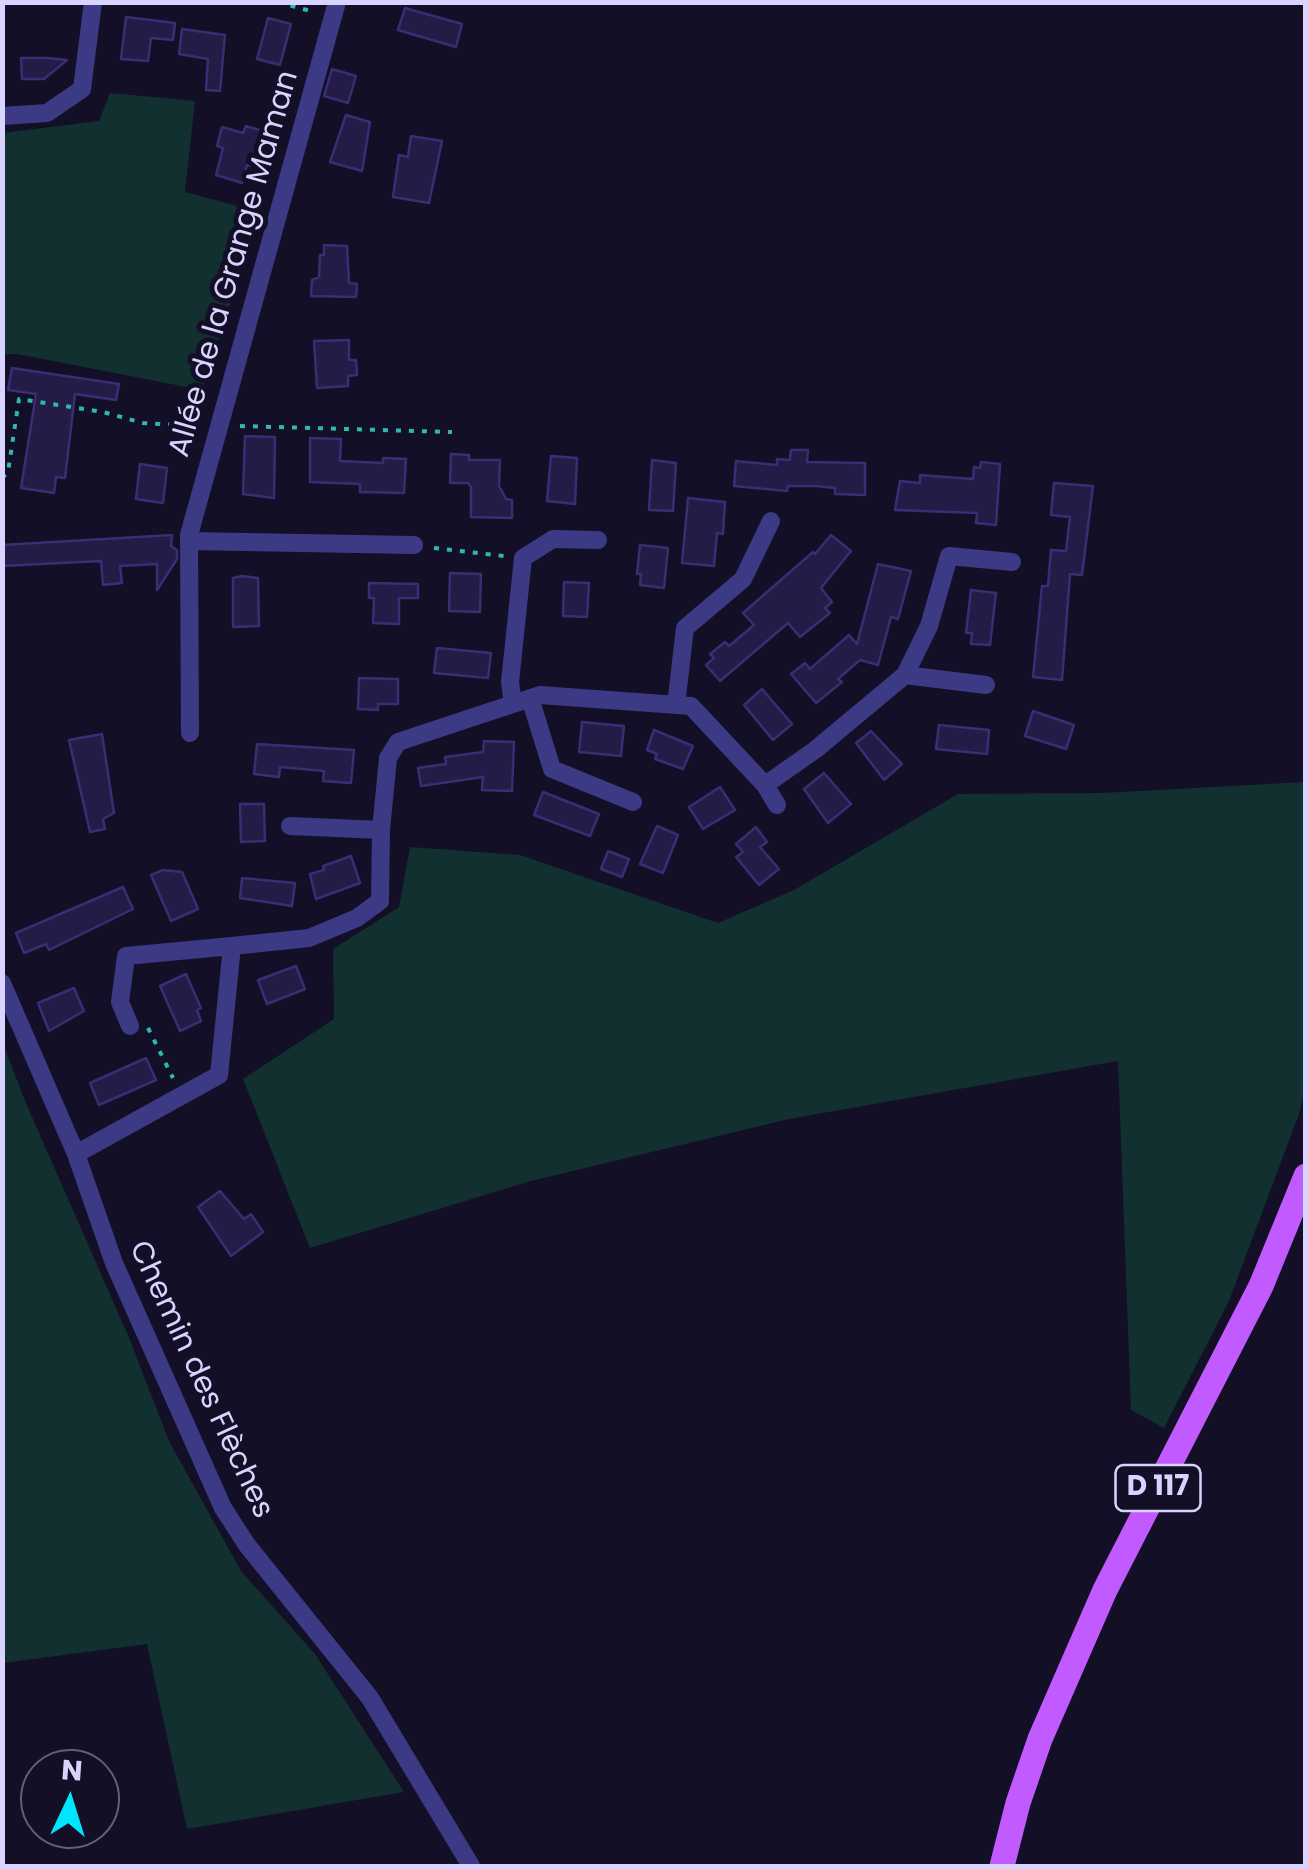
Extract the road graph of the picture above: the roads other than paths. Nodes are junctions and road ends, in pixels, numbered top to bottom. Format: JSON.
{"nodes":[{"id":1,"x":93,"y":2,"type":"edge"},
{"id":2,"x":335,"y":10,"type":"edge"},
{"id":3,"x":2,"y":116,"type":"edge"},
{"id":4,"x":771,"y":520,"type":"dead end"},
{"id":5,"x":598,"y":540,"type":"dead end"},
{"id":6,"x":189,"y":541,"type":"junction"},
{"id":7,"x":414,"y":545,"type":"road end"},
{"id":8,"x":1012,"y":562,"type":"dead end"},
{"id":9,"x":905,"y":675,"type":"junction"},
{"id":10,"x":986,"y":685,"type":"dead end"},
{"id":11,"x":521,"y":701,"type":"junction"},
{"id":12,"x":676,"y":706,"type":"junction"},
{"id":13,"x":190,"y":734,"type":"dead end"},
{"id":14,"x":765,"y":784,"type":"junction"},
{"id":15,"x":633,"y":802,"type":"dead end"},
{"id":16,"x":778,"y":805,"type":"dead end"},
{"id":17,"x":290,"y":826,"type":"dead end"},
{"id":18,"x":381,"y":830,"type":"junction"},
{"id":19,"x":232,"y":946,"type":"junction"},
{"id":20,"x":2,"y":983,"type":"edge"},
{"id":21,"x":130,"y":1026,"type":"road end"},
{"id":22,"x":76,"y":1154,"type":"junction"},
{"id":23,"x":1306,"y":1176,"type":"edge"},
{"id":24,"x":472,"y":1866,"type":"edge"},
{"id":25,"x":1002,"y":1866,"type":"edge"}],
"edges":[{"from":1,"to":3,"type":"street"},
{"from":2,"to":6,"type":"street","name":"Allée de la Grange Maman"},
{"from":4,"to":12,"type":"street"},
{"from":5,"to":11,"type":"street"},
{"from":6,"to":7,"type":"street"},
{"from":6,"to":13,"type":"street","name":"Allée de la Grange Maman"},
{"from":8,"to":9,"type":"street"},
{"from":9,"to":10,"type":"street"},
{"from":9,"to":14,"type":"street"},
{"from":11,"to":12,"type":"street"},
{"from":11,"to":15,"type":"street"},
{"from":11,"to":18,"type":"street"},
{"from":12,"to":14,"type":"street"},
{"from":14,"to":16,"type":"street"},
{"from":17,"to":18,"type":"street"},
{"from":18,"to":19,"type":"street"},
{"from":19,"to":21,"type":"street"},
{"from":19,"to":22,"type":"street"},
{"from":20,"to":22,"type":"street","name":"Chemin des Flèches"},
{"from":22,"to":24,"type":"street","name":"Chemin des Flèches"},
{"from":23,"to":25,"type":"main road","number":"D 117"}]}
